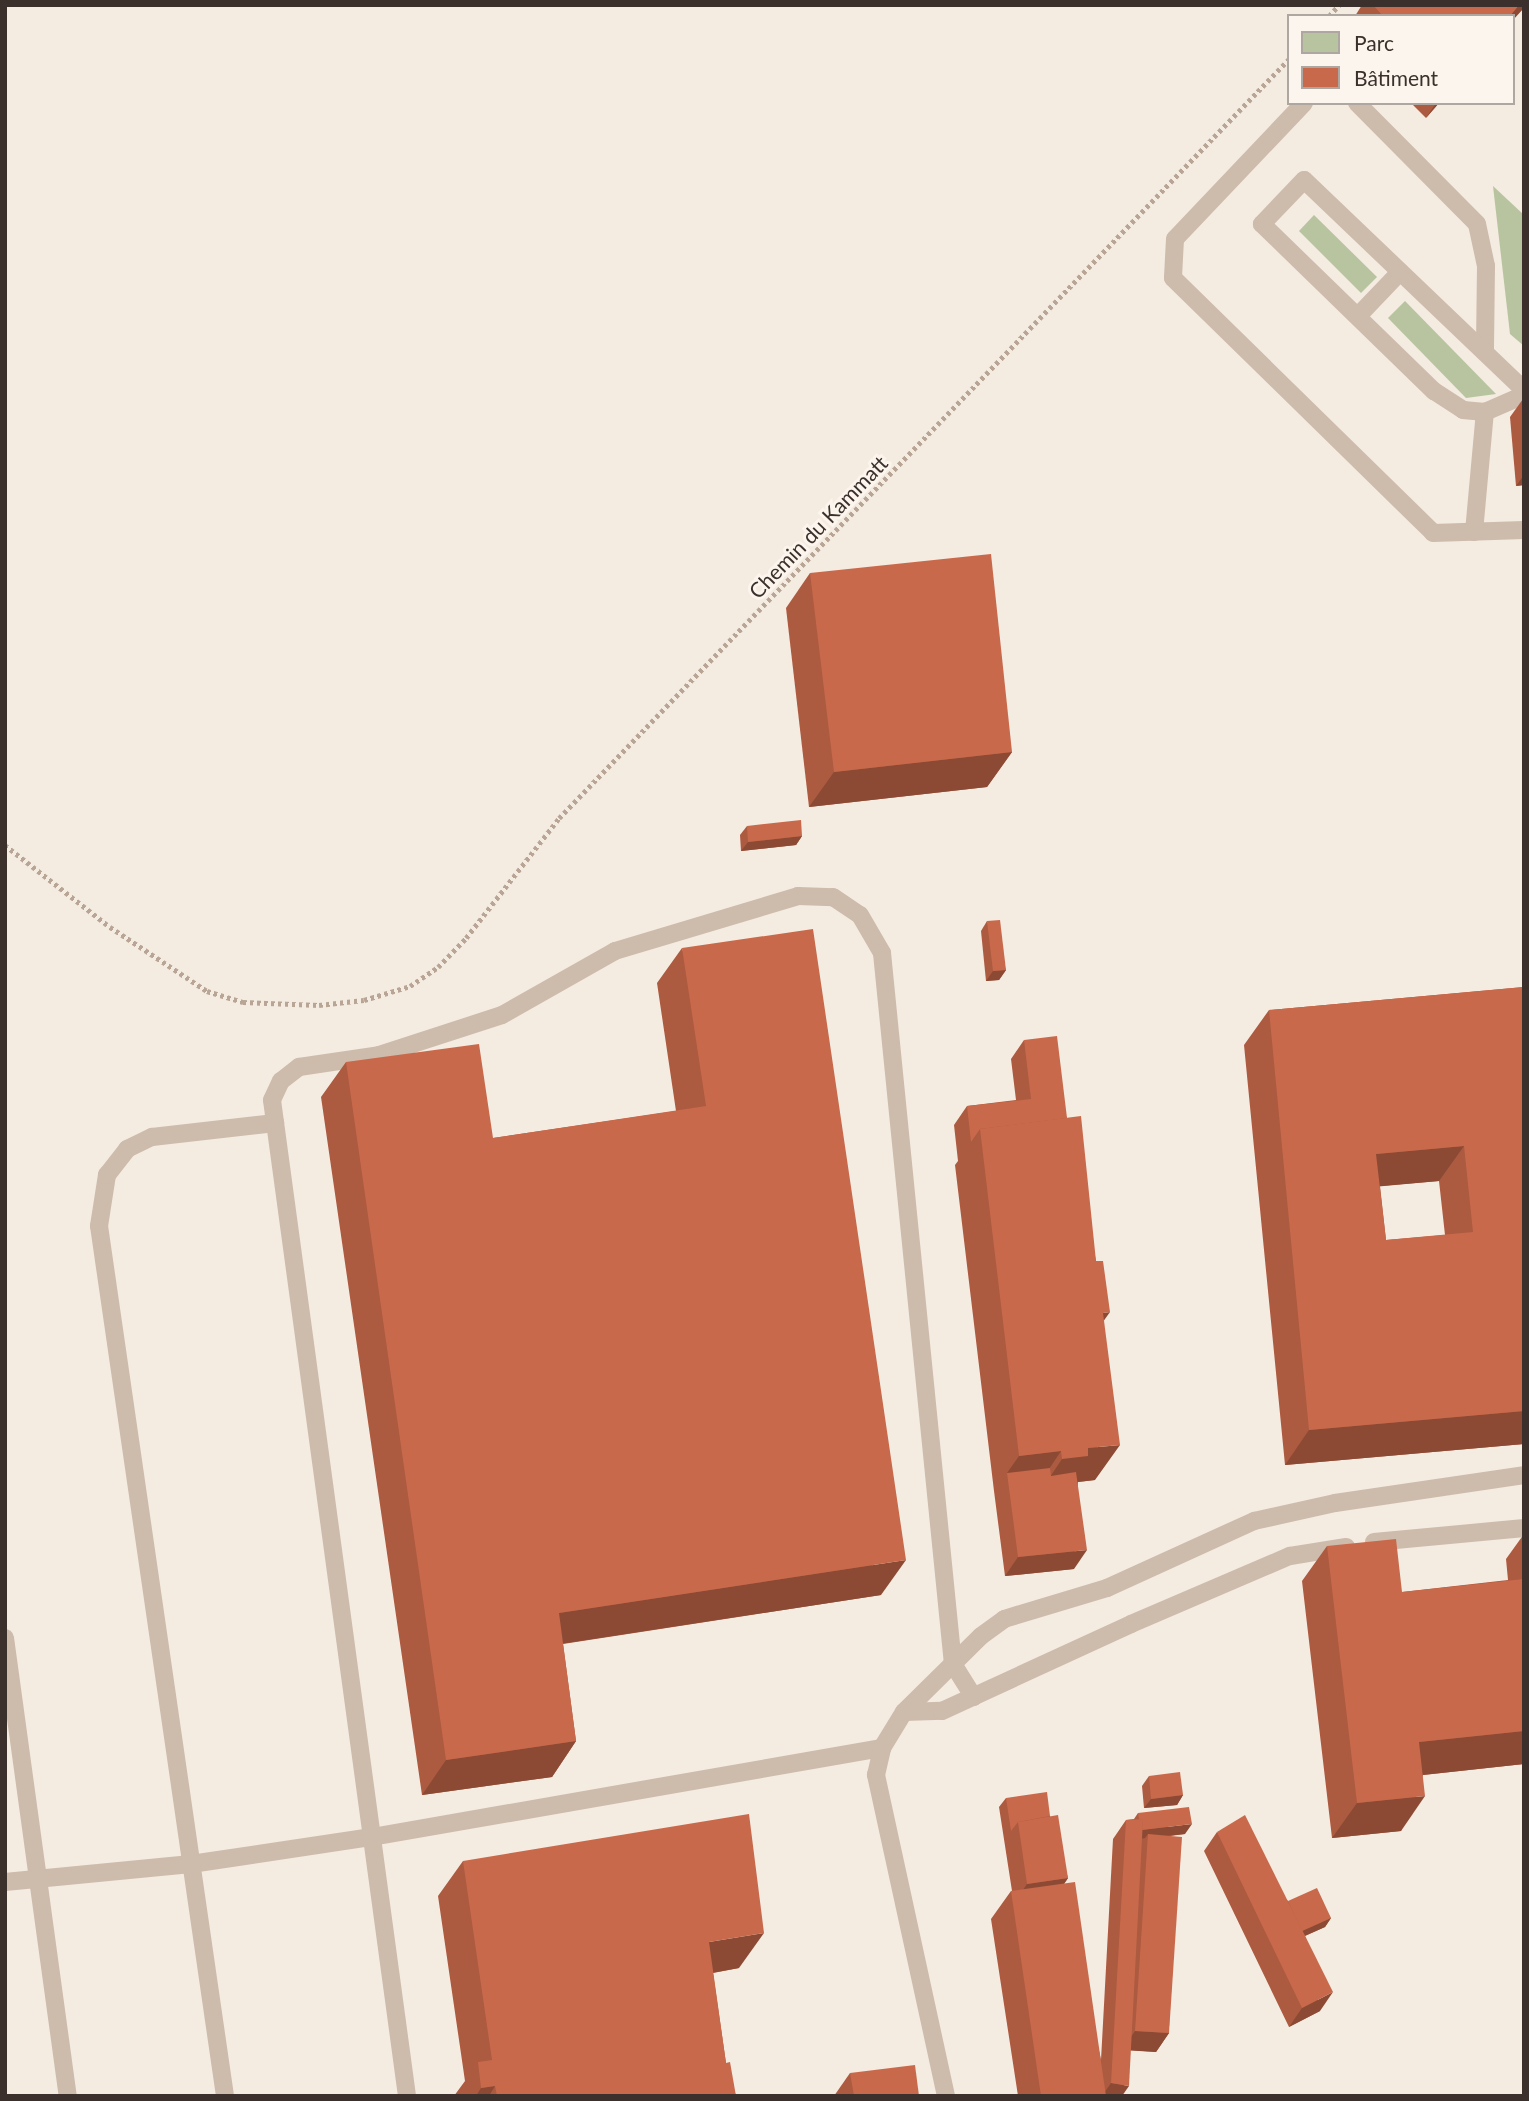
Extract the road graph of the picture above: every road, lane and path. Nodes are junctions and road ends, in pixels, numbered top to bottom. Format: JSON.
{"nodes":[{"id":1,"x":1288,"y":60,"type":"edge"},
{"id":2,"x":1302,"y":105,"type":"edge"},
{"id":3,"x":1359,"y":105,"type":"edge"},
{"id":4,"x":1400,"y":272,"type":"junction"},
{"id":5,"x":1358,"y":316,"type":"junction"},
{"id":6,"x":1485,"y":352,"type":"junction"},
{"id":7,"x":1524,"y":390,"type":"edge"},
{"id":8,"x":1524,"y":395,"type":"edge"},
{"id":9,"x":1485,"y":412,"type":"junction"},
{"id":10,"x":1524,"y":530,"type":"edge"},
{"id":11,"x":1474,"y":532,"type":"junction"},
{"id":12,"x":5,"y":845,"type":"edge"},
{"id":13,"x":275,"y":1123,"type":"junction"},
{"id":14,"x":1524,"y":1475,"type":"edge"},
{"id":15,"x":1524,"y":1528,"type":"edge"},
{"id":16,"x":5,"y":1638,"type":"edge"},
{"id":17,"x":953,"y":1664,"type":"junction"},
{"id":18,"x":974,"y":1696,"type":"junction"},
{"id":19,"x":904,"y":1713,"type":"junction"},
{"id":20,"x":882,"y":1748,"type":"junction"},
{"id":21,"x":372,"y":1837,"type":"junction"},
{"id":22,"x":191,"y":1864,"type":"junction"},
{"id":23,"x":36,"y":1879,"type":"junction"},
{"id":24,"x":5,"y":1882,"type":"edge"},
{"id":25,"x":68,"y":2096,"type":"edge"},
{"id":26,"x":225,"y":2096,"type":"edge"},
{"id":27,"x":407,"y":2096,"type":"edge"},
{"id":28,"x":946,"y":2096,"type":"edge"}],
"edges":[{"from":1,"to":12,"type":"path","name":"Chemin du Kammatt"},
{"from":2,"to":11,"type":"lane"},
{"from":3,"to":6,"type":"lane"},
{"from":4,"to":5,"type":"lane"},
{"from":4,"to":5,"type":"lane"},
{"from":4,"to":6,"type":"lane"},
{"from":5,"to":9,"type":"lane"},
{"from":6,"to":7,"type":"lane"},
{"from":8,"to":9,"type":"lane"},
{"from":9,"to":11,"type":"lane"},
{"from":10,"to":11,"type":"lane"},
{"from":13,"to":17,"type":"lane"},
{"from":13,"to":21,"type":"lane"},
{"from":13,"to":22,"type":"lane"},
{"from":14,"to":17,"type":"lane"},
{"from":15,"to":18,"type":"lane"},
{"from":16,"to":23,"type":"lane"},
{"from":17,"to":18,"type":"lane"},
{"from":17,"to":19,"type":"lane"},
{"from":18,"to":19,"type":"lane"},
{"from":19,"to":20,"type":"lane"},
{"from":20,"to":21,"type":"lane"},
{"from":20,"to":28,"type":"lane"},
{"from":21,"to":22,"type":"lane"},
{"from":21,"to":27,"type":"lane"},
{"from":22,"to":23,"type":"lane"},
{"from":22,"to":26,"type":"lane"},
{"from":23,"to":24,"type":"lane"},
{"from":23,"to":25,"type":"lane"}]}
